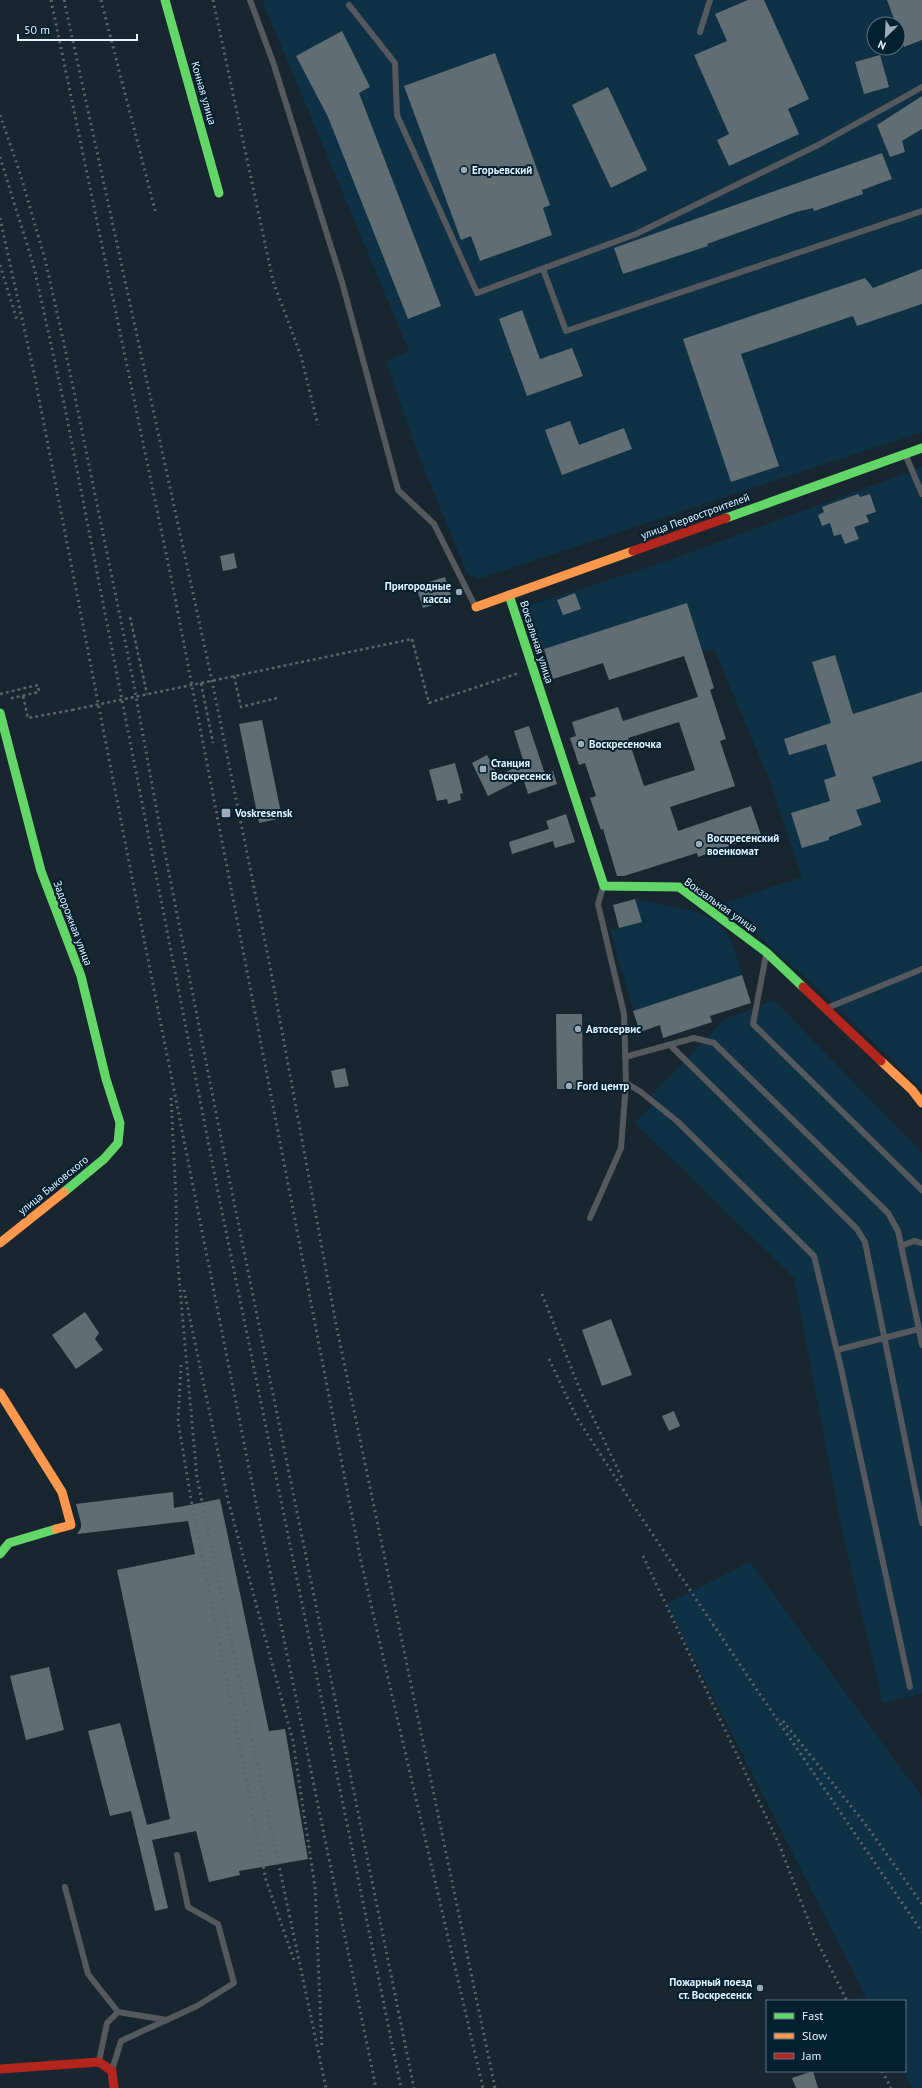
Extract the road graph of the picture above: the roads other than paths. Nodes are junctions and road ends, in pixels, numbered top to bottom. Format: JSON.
{"nodes":[{"id":1,"x":164,"y":0,"type":"edge"},
{"id":2,"x":250,"y":0,"type":"edge"},
{"id":3,"x":710,"y":0,"type":"edge"},
{"id":4,"x":349,"y":5,"type":"dead end"},
{"id":5,"x":700,"y":32,"type":"dead end"},
{"id":6,"x":922,"y":87,"type":"edge"},
{"id":7,"x":219,"y":193,"type":"dead end"},
{"id":8,"x":922,"y":212,"type":"edge"},
{"id":9,"x":543,"y":269,"type":"junction"},
{"id":10,"x":922,"y":448,"type":"edge"},
{"id":11,"x":905,"y":454,"type":"junction"},
{"id":12,"x":922,"y":494,"type":"edge"},
{"id":13,"x":508,"y":595,"type":"junction"},
{"id":14,"x":476,"y":607,"type":"joint"},
{"id":15,"x":0,"y":713,"type":"edge"},
{"id":16,"x":604,"y":886,"type":"junction"},
{"id":17,"x":766,"y":952,"type":"junction"},
{"id":18,"x":922,"y":968,"type":"edge"},
{"id":19,"x":826,"y":1009,"type":"junction"},
{"id":20,"x":670,"y":1045,"type":"junction"},
{"id":21,"x":625,"y":1058,"type":"junction"},
{"id":22,"x":626,"y":1083,"type":"junction"},
{"id":23,"x":922,"y":1104,"type":"edge"},
{"id":24,"x":118,"y":1143,"type":"joint"},
{"id":25,"x":922,"y":1190,"type":"edge"},
{"id":26,"x":590,"y":1218,"type":"dead end"},
{"id":27,"x":0,"y":1243,"type":"edge"},
{"id":28,"x":922,"y":1243,"type":"edge"},
{"id":29,"x":901,"y":1246,"type":"junction"},
{"id":30,"x":918,"y":1330,"type":"junction"},
{"id":31,"x":885,"y":1338,"type":"junction"},
{"id":32,"x":922,"y":1346,"type":"edge"},
{"id":33,"x":837,"y":1350,"type":"junction"},
{"id":34,"x":0,"y":1394,"type":"edge"},
{"id":35,"x":922,"y":1523,"type":"edge"},
{"id":36,"x":0,"y":1554,"type":"edge"},
{"id":37,"x":910,"y":1687,"type":"dead end"},
{"id":38,"x":177,"y":1855,"type":"dead end"},
{"id":39,"x":65,"y":1887,"type":"dead end"},
{"id":40,"x":118,"y":2012,"type":"junction"},
{"id":41,"x":167,"y":2020,"type":"junction"},
{"id":42,"x":99,"y":2062,"type":"junction"},
{"id":43,"x":0,"y":2070,"type":"edge"},
{"id":44,"x":112,"y":2071,"type":"junction"},
{"id":45,"x":114,"y":2088,"type":"edge"}],
"edges":[{"from":1,"to":7,"type":"street","name":"Конная улица"},
{"from":2,"to":14,"type":"lane"},
{"from":3,"to":5,"type":"lane"},
{"from":4,"to":9,"type":"lane"},
{"from":6,"to":9,"type":"lane"},
{"from":8,"to":9,"type":"lane"},
{"from":10,"to":11,"type":"street","name":"улица Первостроителей"},
{"from":11,"to":12,"type":"lane"},
{"from":11,"to":13,"type":"street","name":"улица Первостроителей"},
{"from":13,"to":14,"type":"street","name":"улица Первостроителей"},
{"from":13,"to":16,"type":"street","name":"Вокзальная улица"},
{"from":15,"to":24,"type":"street","name":"Задорожная улица"},
{"from":16,"to":17,"type":"street","name":"Вокзальная улица"},
{"from":16,"to":21,"type":"lane"},
{"from":17,"to":19,"type":"street","name":"Вокзальная улица"},
{"from":17,"to":25,"type":"lane"},
{"from":18,"to":19,"type":"lane"},
{"from":19,"to":23,"type":"street","name":"Вокзальная улица"},
{"from":20,"to":21,"type":"lane"},
{"from":20,"to":29,"type":"lane"},
{"from":20,"to":31,"type":"lane"},
{"from":21,"to":22,"type":"lane"},
{"from":22,"to":26,"type":"lane"},
{"from":22,"to":33,"type":"lane"},
{"from":24,"to":27,"type":"street","name":"улица Быковского"},
{"from":28,"to":29,"type":"lane"},
{"from":29,"to":30,"type":"lane"},
{"from":30,"to":31,"type":"lane"},
{"from":30,"to":32,"type":"lane"},
{"from":31,"to":33,"type":"lane"},
{"from":31,"to":35,"type":"lane"},
{"from":33,"to":37,"type":"lane"},
{"from":34,"to":36,"type":"street"},
{"from":38,"to":41,"type":"lane"},
{"from":39,"to":40,"type":"lane"},
{"from":40,"to":41,"type":"lane"},
{"from":40,"to":42,"type":"lane"},
{"from":41,"to":44,"type":"lane"},
{"from":42,"to":43,"type":"street"},
{"from":42,"to":44,"type":"street"},
{"from":44,"to":45,"type":"street"}]}
